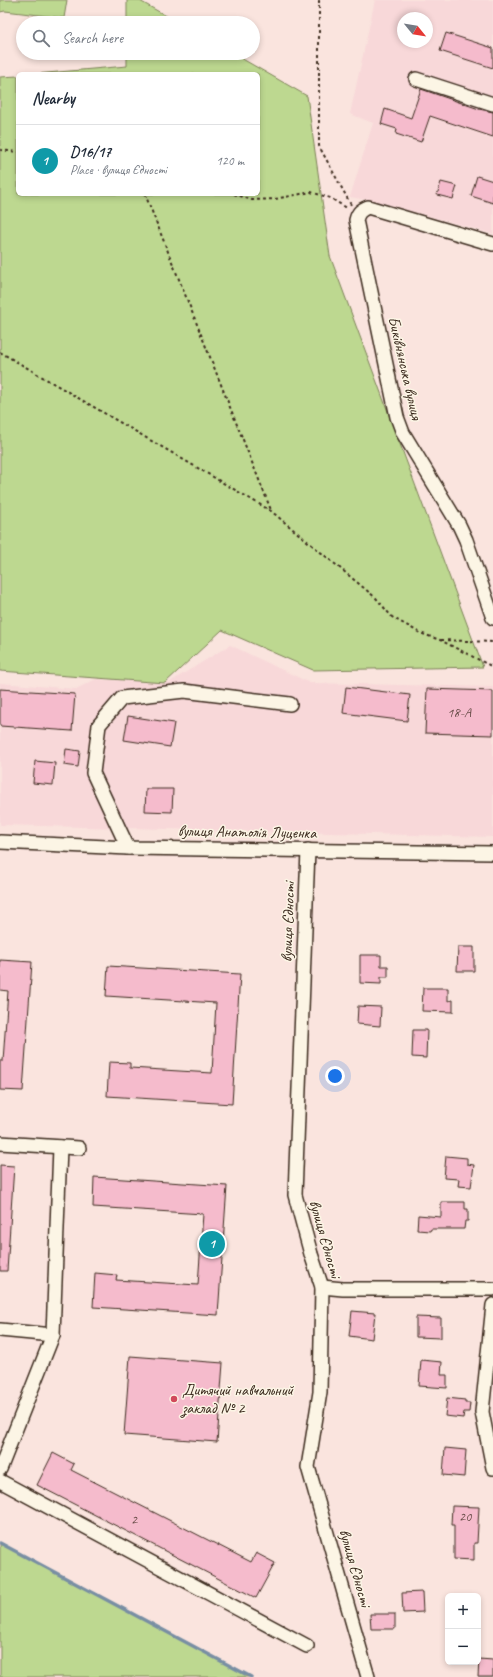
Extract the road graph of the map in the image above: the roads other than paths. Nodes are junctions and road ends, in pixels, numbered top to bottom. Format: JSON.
{"nodes":[{"id":1,"x":416,"y":79,"type":"dead end"},
{"id":2,"x":493,"y":104,"type":"edge"},
{"id":3,"x":493,"y":244,"type":"edge"},
{"id":4,"x":493,"y":618,"type":"edge"},
{"id":5,"x":290,"y":704,"type":"dead end"},
{"id":6,"x":0,"y":842,"type":"edge"},
{"id":7,"x":128,"y":848,"type":"junction"},
{"id":8,"x":308,"y":850,"type":"junction"},
{"id":9,"x":493,"y":852,"type":"edge"},
{"id":10,"x":0,"y":1143,"type":"edge"},
{"id":11,"x":60,"y":1147,"type":"junction"},
{"id":12,"x":79,"y":1148,"type":"dead end"},
{"id":13,"x":322,"y":1287,"type":"junction"},
{"id":14,"x":493,"y":1289,"type":"edge"},
{"id":15,"x":493,"y":1306,"type":"edge"},
{"id":16,"x":0,"y":1330,"type":"edge"},
{"id":17,"x":53,"y":1335,"type":"junction"},
{"id":18,"x":488,"y":1410,"type":"edge"},
{"id":19,"x":493,"y":1468,"type":"edge"},
{"id":20,"x":0,"y":1469,"type":"edge"},
{"id":21,"x":0,"y":1481,"type":"edge"},
{"id":22,"x":307,"y":1646,"type":"dead end"},
{"id":23,"x":368,"y":1677,"type":"edge"}],
"edges":[{"from":1,"to":2,"type":"street"},
{"from":3,"to":4,"type":"street","name":"Биківнянська вулиця"},
{"from":5,"to":7,"type":"street"},
{"from":6,"to":7,"type":"street","name":"вулиця Анатолія Луценка"},
{"from":7,"to":8,"type":"street","name":"вулиця Анатолія Луценка"},
{"from":8,"to":9,"type":"street","name":"вулиця Анатолія Луценка"},
{"from":8,"to":13,"type":"street","name":"вулиця Єдності"},
{"from":10,"to":11,"type":"street"},
{"from":11,"to":12,"type":"street"},
{"from":11,"to":17,"type":"street"},
{"from":13,"to":14,"type":"street"},
{"from":13,"to":23,"type":"street","name":"вулиця Єдності"},
{"from":15,"to":18,"type":"street"},
{"from":16,"to":17,"type":"street"},
{"from":17,"to":20,"type":"street"},
{"from":18,"to":19,"type":"street"},
{"from":21,"to":22,"type":"street"}]}
